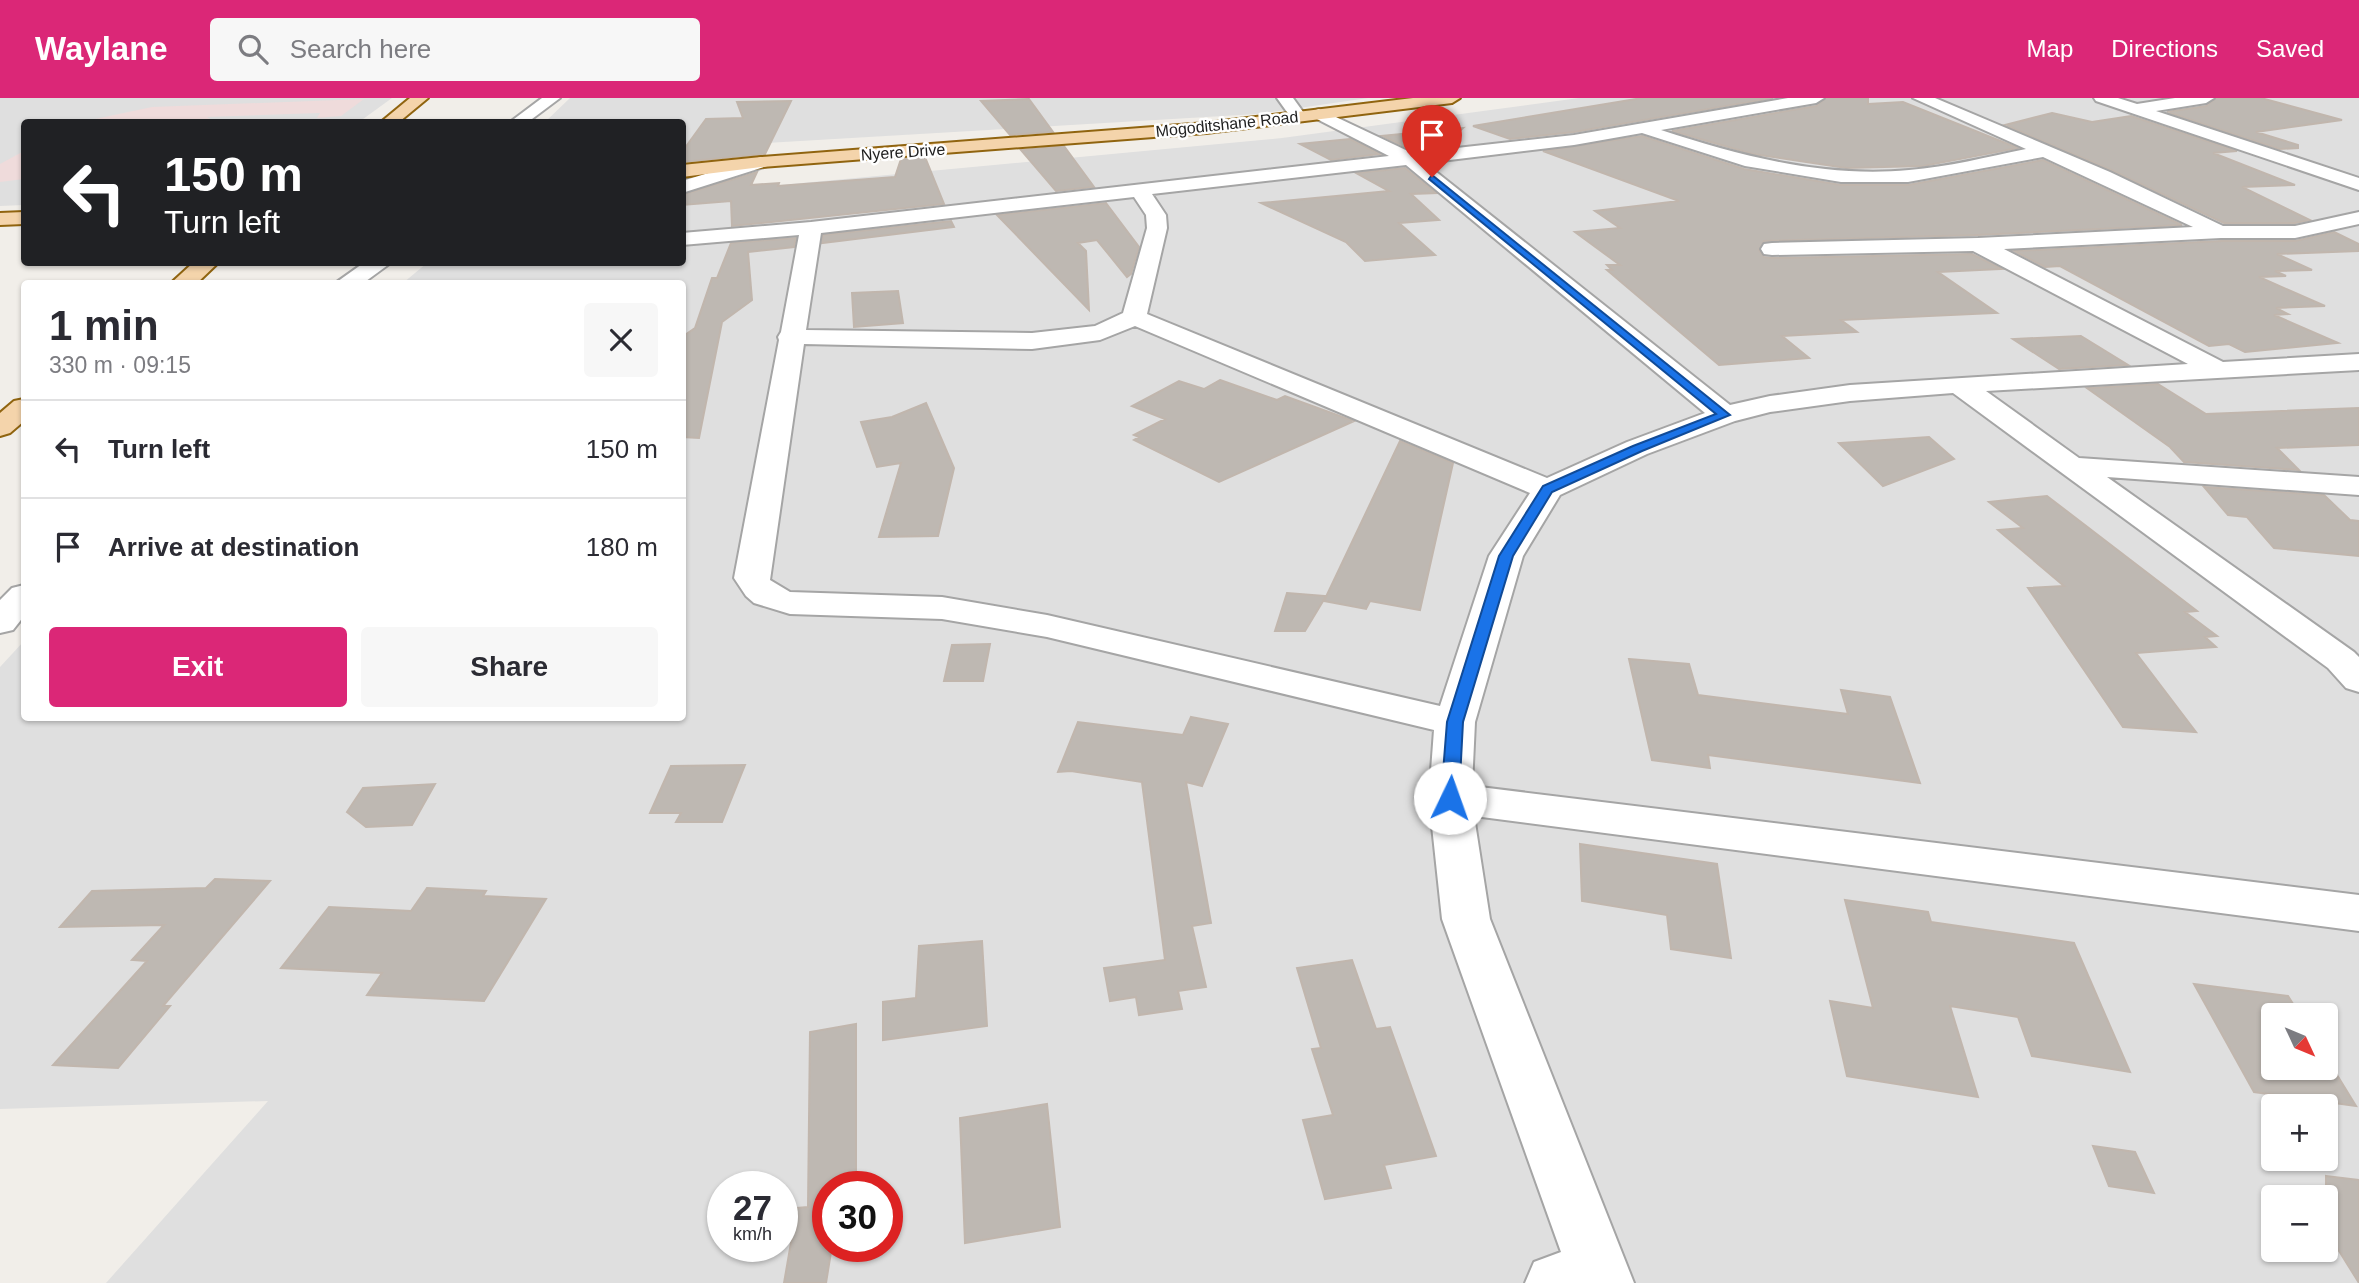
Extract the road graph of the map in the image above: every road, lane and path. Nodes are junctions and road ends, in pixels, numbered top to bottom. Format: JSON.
{"nodes":[{"id":1,"x":420,"y":98,"type":"edge"},
{"id":2,"x":552,"y":98,"type":"edge"},
{"id":3,"x":1285,"y":98,"type":"edge"},
{"id":4,"x":1452,"y":98,"type":"edge"},
{"id":5,"x":1816,"y":98,"type":"edge"},
{"id":6,"x":1921,"y":98,"type":"edge"},
{"id":7,"x":2102,"y":98,"type":"edge"},
{"id":8,"x":2206,"y":98,"type":"edge"},
{"id":9,"x":2137,"y":109,"type":"junction"},
{"id":10,"x":1309,"y":115,"type":"junction"},
{"id":11,"x":393,"y":119,"type":"edge"},
{"id":12,"x":522,"y":119,"type":"edge"},
{"id":13,"x":1642,"y":129,"type":"junction"},
{"id":14,"x":1086,"y":138,"type":"joint"},
{"id":15,"x":2046,"y":151,"type":"junction"},
{"id":16,"x":686,"y":159,"type":"edge"},
{"id":17,"x":1411,"y":160,"type":"junction"},
{"id":18,"x":761,"y":162,"type":"junction"},
{"id":19,"x":686,"y":169,"type":"edge"},
{"id":20,"x":2359,"y":184,"type":"edge"},
{"id":21,"x":686,"y":186,"type":"edge"},
{"id":22,"x":1140,"y":191,"type":"junction"},
{"id":23,"x":0,"y":206,"type":"edge"},
{"id":24,"x":21,"y":206,"type":"edge"},
{"id":25,"x":21,"y":218,"type":"edge"},
{"id":26,"x":2359,"y":218,"type":"edge"},
{"id":27,"x":0,"y":219,"type":"edge"},
{"id":28,"x":811,"y":228,"type":"junction"},
{"id":29,"x":2221,"y":232,"type":"junction"},
{"id":30,"x":686,"y":239,"type":"edge"},
{"id":31,"x":1978,"y":244,"type":"junction"},
{"id":32,"x":1772,"y":249,"type":"dead end"},
{"id":33,"x":203,"y":266,"type":"edge"},
{"id":34,"x":374,"y":266,"type":"edge"},
{"id":35,"x":186,"y":280,"type":"edge"},
{"id":36,"x":352,"y":280,"type":"edge"},
{"id":37,"x":1133,"y":317,"type":"junction"},
{"id":38,"x":790,"y":337,"type":"junction"},
{"id":39,"x":2359,"y":362,"type":"edge"},
{"id":40,"x":2219,"y":370,"type":"junction"},
{"id":41,"x":1958,"y":385,"type":"junction"},
{"id":42,"x":21,"y":409,"type":"edge"},
{"id":43,"x":1725,"y":415,"type":"junction"},
{"id":44,"x":0,"y":426,"type":"edge"},
{"id":45,"x":2071,"y":466,"type":"junction"},
{"id":46,"x":2359,"y":486,"type":"edge"},
{"id":47,"x":1548,"y":489,"type":"junction"},
{"id":48,"x":21,"y":598,"type":"edge"},
{"id":49,"x":0,"y":622,"type":"edge"},
{"id":50,"x":2353,"y":667,"type":"edge"},
{"id":51,"x":1455,"y":722,"type":"junction"},
{"id":52,"x":1450,"y":798,"type":"junction"},
{"id":53,"x":2359,"y":913,"type":"edge"},
{"id":54,"x":1586,"y":1280,"type":"edge"}],
"edges":[{"from":1,"to":11,"type":"main road"},
{"from":2,"to":12,"type":"street"},
{"from":3,"to":10,"type":"street"},
{"from":4,"to":10,"type":"main road","name":"Mogoditshane Road"},
{"from":5,"to":13,"type":"street"},
{"from":6,"to":15,"type":"street"},
{"from":7,"to":9,"type":"street"},
{"from":8,"to":9,"type":"street"},
{"from":9,"to":20,"type":"street"},
{"from":10,"to":14,"type":"main road","name":"Mogoditshane Road"},
{"from":10,"to":17,"type":"street"},
{"from":13,"to":15,"type":"street"},
{"from":13,"to":17,"type":"street"},
{"from":14,"to":18,"type":"main road","name":"Nyere Drive"},
{"from":15,"to":29,"type":"street"},
{"from":16,"to":18,"type":"street"},
{"from":17,"to":22,"type":"street"},
{"from":17,"to":43,"type":"street"},
{"from":18,"to":19,"type":"main road","name":"Nyere Drive"},
{"from":18,"to":21,"type":"street"},
{"from":22,"to":28,"type":"street"},
{"from":22,"to":37,"type":"street"},
{"from":23,"to":24,"type":"main road"},
{"from":25,"to":27,"type":"main road"},
{"from":26,"to":29,"type":"street"},
{"from":28,"to":30,"type":"street"},
{"from":28,"to":38,"type":"street"},
{"from":29,"to":31,"type":"street"},
{"from":31,"to":32,"type":"street"},
{"from":31,"to":40,"type":"street"},
{"from":33,"to":35,"type":"main road"},
{"from":34,"to":36,"type":"street"},
{"from":37,"to":38,"type":"street"},
{"from":37,"to":47,"type":"street"},
{"from":38,"to":51,"type":"street"},
{"from":39,"to":40,"type":"street"},
{"from":40,"to":41,"type":"street"},
{"from":41,"to":43,"type":"street"},
{"from":41,"to":45,"type":"street"},
{"from":42,"to":44,"type":"main road"},
{"from":43,"to":47,"type":"street"},
{"from":45,"to":46,"type":"street"},
{"from":45,"to":50,"type":"street"},
{"from":47,"to":51,"type":"street"},
{"from":48,"to":49,"type":"street"},
{"from":51,"to":52,"type":"street"},
{"from":52,"to":53,"type":"street"},
{"from":52,"to":54,"type":"street"}]}
